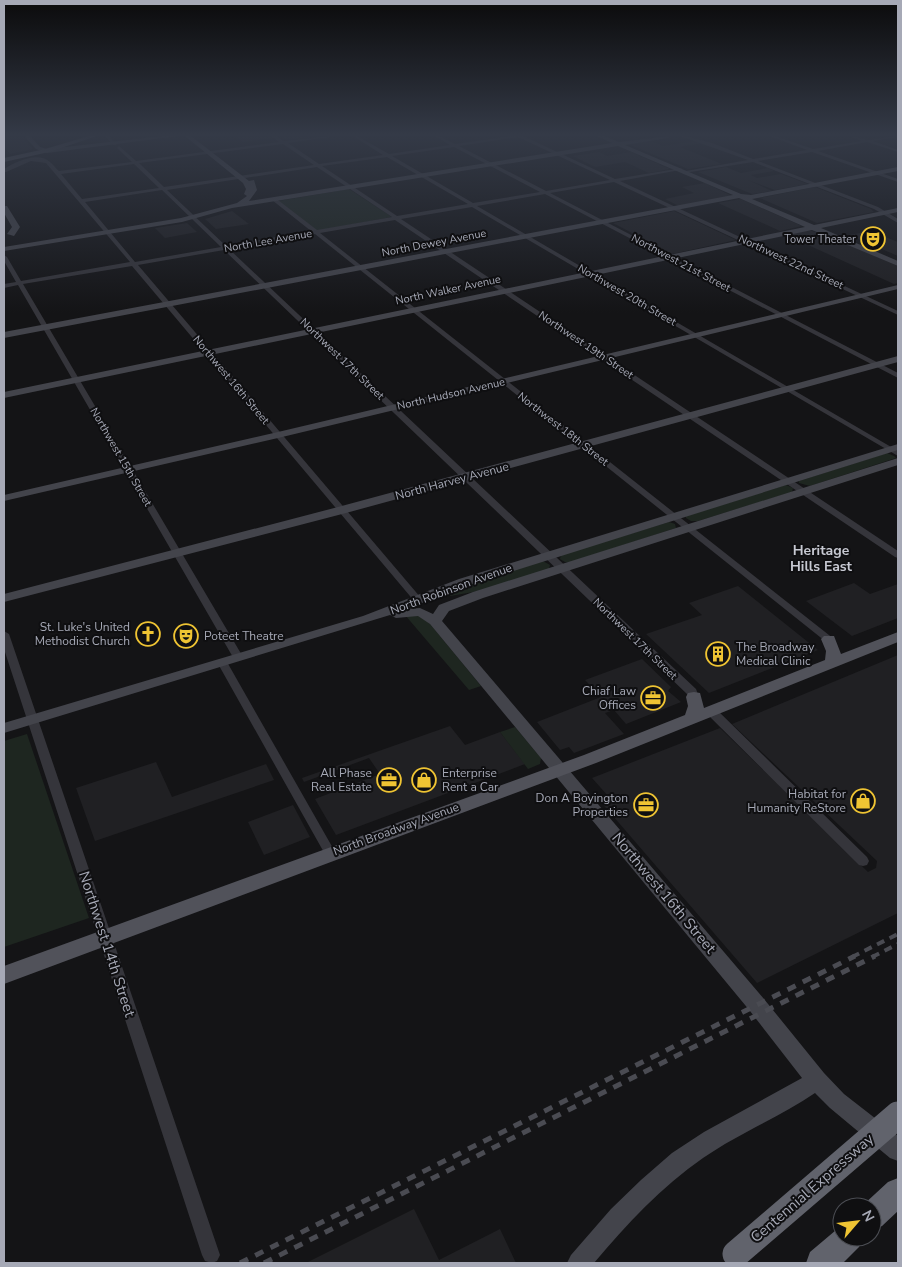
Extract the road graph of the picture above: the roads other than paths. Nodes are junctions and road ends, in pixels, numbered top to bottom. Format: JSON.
{"nodes":[{"id":1,"x":76,"y":195,"type":"edge"},
{"id":2,"x":118,"y":195,"type":"edge"},
{"id":3,"x":170,"y":195,"type":"edge"},
{"id":4,"x":245,"y":195,"type":"edge"},
{"id":5,"x":251,"y":195,"type":"edge"},
{"id":6,"x":270,"y":195,"type":"edge"},
{"id":7,"x":299,"y":195,"type":"edge"},
{"id":8,"x":363,"y":195,"type":"edge"},
{"id":9,"x":457,"y":195,"type":"edge"},
{"id":10,"x":533,"y":195,"type":"edge"},
{"id":11,"x":550,"y":195,"type":"edge"},
{"id":12,"x":647,"y":195,"type":"edge"},
{"id":13,"x":746,"y":195,"type":"edge"},
{"id":14,"x":761,"y":195,"type":"edge"},
{"id":15,"x":841,"y":195,"type":"edge"},
{"id":16,"x":741,"y":196,"type":"junction"},
{"id":17,"x":751,"y":197,"type":"junction"},
{"id":18,"x":274,"y":199,"type":"junction"},
{"id":19,"x":81,"y":201,"type":"junction"},
{"id":20,"x":239,"y":205,"type":"junction"},
{"id":21,"x":474,"y":205,"type":"junction"},
{"id":22,"x":230,"y":206,"type":"junction"},
{"id":23,"x":676,"y":209,"type":"junction"},
{"id":24,"x":898,"y":210,"type":"edge"},
{"id":25,"x":5,"y":212,"type":"edge"},
{"id":26,"x":884,"y":213,"type":"junction"},
{"id":27,"x":194,"y":218,"type":"junction"},
{"id":28,"x":397,"y":218,"type":"junction"},
{"id":29,"x":898,"y":221,"type":"edge"},
{"id":30,"x":604,"y":222,"type":"junction"},
{"id":31,"x":816,"y":227,"type":"junction"},
{"id":32,"x":314,"y":232,"type":"junction"},
{"id":33,"x":7,"y":233,"type":"edge"},
{"id":34,"x":108,"y":233,"type":"junction"},
{"id":35,"x":528,"y":237,"type":"junction"},
{"id":36,"x":746,"y":241,"type":"junction"},
{"id":37,"x":20,"y":247,"type":"junction"},
{"id":38,"x":226,"y":248,"type":"junction"},
{"id":39,"x":4,"y":250,"type":"edge"},
{"id":40,"x":448,"y":252,"type":"junction"},
{"id":41,"x":670,"y":257,"type":"junction"},
{"id":42,"x":4,"y":258,"type":"edge"},
{"id":43,"x":898,"y":260,"type":"edge"},
{"id":44,"x":134,"y":264,"type":"junction"},
{"id":45,"x":898,"y":264,"type":"edge"},
{"id":46,"x":360,"y":269,"type":"junction"},
{"id":47,"x":590,"y":273,"type":"junction"},
{"id":48,"x":19,"y":283,"type":"junction"},
{"id":49,"x":4,"y":286,"type":"edge"},
{"id":50,"x":266,"y":286,"type":"junction"},
{"id":51,"x":898,"y":287,"type":"edge"},
{"id":52,"x":506,"y":291,"type":"junction"},
{"id":53,"x":862,"y":295,"type":"junction"},
{"id":54,"x":168,"y":305,"type":"junction"},
{"id":55,"x":413,"y":310,"type":"junction"},
{"id":56,"x":898,"y":312,"type":"edge"},
{"id":57,"x":781,"y":315,"type":"junction"},
{"id":58,"x":45,"y":328,"type":"junction"},
{"id":59,"x":313,"y":331,"type":"junction"},
{"id":60,"x":4,"y":335,"type":"edge"},
{"id":61,"x":696,"y":335,"type":"junction"},
{"id":62,"x":209,"y":353,"type":"junction"},
{"id":63,"x":604,"y":357,"type":"junction"},
{"id":64,"x":898,"y":359,"type":"edge"},
{"id":65,"x":877,"y":365,"type":"junction"},
{"id":66,"x":898,"y":376,"type":"edge"},
{"id":67,"x":77,"y":380,"type":"junction"},
{"id":68,"x":503,"y":381,"type":"junction"},
{"id":69,"x":788,"y":389,"type":"junction"},
{"id":70,"x":4,"y":395,"type":"edge"},
{"id":71,"x":393,"y":408,"type":"junction"},
{"id":72,"x":691,"y":416,"type":"junction"},
{"id":73,"x":278,"y":435,"type":"junction"},
{"id":74,"x":583,"y":445,"type":"junction"},
{"id":75,"x":896,"y":450,"type":"edge"},
{"id":76,"x":898,"y":461,"type":"edge"},
{"id":77,"x":129,"y":470,"type":"junction"},
{"id":78,"x":466,"y":477,"type":"junction"},
{"id":79,"x":788,"y":481,"type":"junction"},
{"id":80,"x":804,"y":491,"type":"junction"},
{"id":81,"x":4,"y":498,"type":"edge"},
{"id":82,"x":342,"y":510,"type":"junction"},
{"id":83,"x":674,"y":516,"type":"junction"},
{"id":84,"x":689,"y":527,"type":"junction"},
{"id":85,"x":177,"y":553,"type":"junction"},
{"id":86,"x":898,"y":554,"type":"edge"},
{"id":87,"x":548,"y":556,"type":"junction"},
{"id":88,"x":561,"y":568,"type":"junction"},
{"id":89,"x":478,"y":594,"type":"junction"},
{"id":90,"x":4,"y":598,"type":"edge"},
{"id":91,"x":418,"y":600,"type":"junction"},
{"id":92,"x":368,"y":619,"type":"junction"},
{"id":93,"x":435,"y":621,"type":"junction"},
{"id":94,"x":4,"y":634,"type":"edge"},
{"id":95,"x":898,"y":637,"type":"edge"},
{"id":96,"x":829,"y":639,"type":"joint"},
{"id":97,"x":238,"y":658,"type":"junction"},
{"id":98,"x":222,"y":662,"type":"junction"},
{"id":99,"x":832,"y":663,"type":"junction"},
{"id":100,"x":694,"y":697,"type":"joint"},
{"id":101,"x":711,"y":711,"type":"junction"},
{"id":102,"x":692,"y":718,"type":"junction"},
{"id":103,"x":32,"y":720,"type":"junction"},
{"id":104,"x":4,"y":728,"type":"edge"},
{"id":105,"x":560,"y":770,"type":"junction"},
{"id":106,"x":330,"y":853,"type":"junction"},
{"id":107,"x":863,"y":861,"type":"dead end"},
{"id":108,"x":105,"y":937,"type":"junction"},
{"id":109,"x":4,"y":975,"type":"edge"},
{"id":110,"x":757,"y":1005,"type":"joint"},
{"id":111,"x":817,"y":1080,"type":"junction"},
{"id":112,"x":898,"y":1115,"type":"edge"},
{"id":113,"x":898,"y":1150,"type":"edge"},
{"id":114,"x":898,"y":1192,"type":"edge"},
{"id":115,"x":882,"y":1207,"type":"edge"},
{"id":116,"x":838,"y":1247,"type":"edge"},
{"id":117,"x":211,"y":1255,"type":"dead end"},
{"id":118,"x":731,"y":1259,"type":"edge"},
{"id":119,"x":579,"y":1263,"type":"edge"},
{"id":120,"x":821,"y":1263,"type":"edge"}],
"edges":[{"from":1,"to":19,"type":"street","name":"Northwest 16th Street"},
{"from":2,"to":19,"type":"street"},
{"from":3,"to":27,"type":"street","name":"Northwest 17th Street"},
{"from":4,"to":22,"type":"street"},
{"from":5,"to":20,"type":"street"},
{"from":6,"to":18,"type":"street"},
{"from":7,"to":18,"type":"street"},
{"from":8,"to":28,"type":"street","name":"Northwest 19th Street"},
{"from":9,"to":21,"type":"street","name":"Northwest 20th Street"},
{"from":10,"to":21,"type":"street","name":"North Lee Avenue"},
{"from":11,"to":30,"type":"street","name":"Northwest 21st Street"},
{"from":12,"to":23,"type":"street","name":"Northwest 22nd Street"},
{"from":13,"to":17,"type":"street"},
{"from":14,"to":17,"type":"street","name":"North Dewey Avenue"},
{"from":15,"to":26,"type":"street"},
{"from":16,"to":17,"type":"street","name":"North Dewey Avenue"},
{"from":16,"to":23,"type":"street","name":"North Dewey Avenue"},
{"from":16,"to":31,"type":"street"},
{"from":17,"to":31,"type":"street"},
{"from":18,"to":20,"type":"street"},
{"from":18,"to":32,"type":"street","name":"Northwest 18th Street"},
{"from":19,"to":34,"type":"street","name":"Northwest 16th Street"},
{"from":20,"to":22,"type":"street"},
{"from":20,"to":27,"type":"street"},
{"from":21,"to":28,"type":"street","name":"North Lee Avenue"},
{"from":21,"to":35,"type":"street","name":"Northwest 20th Street"},
{"from":22,"to":27,"type":"street"},
{"from":23,"to":30,"type":"street","name":"North Dewey Avenue"},
{"from":23,"to":36,"type":"street","name":"Northwest 22nd Street"},
{"from":24,"to":26,"type":"street","name":"North Walker Avenue"},
{"from":25,"to":33,"type":"street"},
{"from":26,"to":29,"type":"street"},
{"from":26,"to":31,"type":"street","name":"North Walker Avenue"},
{"from":27,"to":34,"type":"street"},
{"from":27,"to":38,"type":"street","name":"Northwest 17th Street"},
{"from":28,"to":32,"type":"street","name":"North Lee Avenue"},
{"from":28,"to":40,"type":"street","name":"Northwest 19th Street"},
{"from":30,"to":35,"type":"street","name":"North Dewey Avenue"},
{"from":30,"to":41,"type":"street","name":"Northwest 21st Street"},
{"from":31,"to":36,"type":"street","name":"North Walker Avenue"},
{"from":31,"to":43,"type":"street"},
{"from":31,"to":45,"type":"street"},
{"from":32,"to":38,"type":"street","name":"North Lee Avenue"},
{"from":32,"to":46,"type":"street","name":"Northwest 18th Street"},
{"from":33,"to":37,"type":"street"},
{"from":34,"to":37,"type":"street"},
{"from":34,"to":44,"type":"street","name":"Northwest 16th Street"},
{"from":35,"to":40,"type":"street","name":"North Dewey Avenue"},
{"from":35,"to":47,"type":"street","name":"Northwest 20th Street"},
{"from":36,"to":41,"type":"street","name":"North Walker Avenue"},
{"from":36,"to":53,"type":"street","name":"Northwest 22nd Street"},
{"from":37,"to":39,"type":"street"},
{"from":38,"to":44,"type":"street","name":"North Lee Avenue"},
{"from":38,"to":50,"type":"street","name":"Northwest 17th Street"},
{"from":40,"to":46,"type":"street","name":"North Dewey Avenue"},
{"from":40,"to":52,"type":"street","name":"Northwest 19th Street"},
{"from":41,"to":47,"type":"street","name":"North Walker Avenue"},
{"from":41,"to":57,"type":"street","name":"Northwest 21st Street"},
{"from":42,"to":48,"type":"street","name":"Northwest 15th Street"},
{"from":44,"to":48,"type":"street","name":"North Lee Avenue"},
{"from":44,"to":54,"type":"street","name":"Northwest 16th Street"},
{"from":46,"to":50,"type":"street","name":"North Dewey Avenue"},
{"from":46,"to":55,"type":"street","name":"Northwest 18th Street"},
{"from":47,"to":52,"type":"street","name":"North Walker Avenue"},
{"from":47,"to":61,"type":"street","name":"Northwest 20th Street"},
{"from":48,"to":49,"type":"street","name":"North Lee Avenue"},
{"from":48,"to":58,"type":"street","name":"Northwest 15th Street"},
{"from":50,"to":54,"type":"street","name":"North Dewey Avenue"},
{"from":50,"to":59,"type":"street","name":"Northwest 17th Street"},
{"from":51,"to":53,"type":"street","name":"North Hudson Avenue"},
{"from":52,"to":55,"type":"street","name":"North Walker Avenue"},
{"from":52,"to":63,"type":"street","name":"Northwest 19th Street"},
{"from":53,"to":56,"type":"street","name":"Northwest 22nd Street"},
{"from":53,"to":57,"type":"street","name":"North Hudson Avenue"},
{"from":54,"to":58,"type":"street","name":"North Dewey Avenue"},
{"from":54,"to":62,"type":"street","name":"Northwest 16th Street"},
{"from":55,"to":59,"type":"street","name":"North Walker Avenue"},
{"from":55,"to":68,"type":"street","name":"Northwest 18th Street"},
{"from":57,"to":61,"type":"street","name":"North Hudson Avenue"},
{"from":57,"to":65,"type":"street","name":"Northwest 21st Street"},
{"from":58,"to":60,"type":"street","name":"North Dewey Avenue"},
{"from":58,"to":67,"type":"street","name":"Northwest 15th Street"},
{"from":59,"to":62,"type":"street","name":"North Walker Avenue"},
{"from":59,"to":71,"type":"street","name":"Northwest 17th Street"},
{"from":61,"to":63,"type":"street","name":"North Hudson Avenue"},
{"from":61,"to":69,"type":"street","name":"Northwest 20th Street"},
{"from":62,"to":67,"type":"street","name":"North Walker Avenue"},
{"from":62,"to":73,"type":"street","name":"Northwest 16th Street"},
{"from":63,"to":68,"type":"street","name":"North Hudson Avenue"},
{"from":63,"to":72,"type":"street","name":"Northwest 19th Street"},
{"from":64,"to":65,"type":"street","name":"North Harvey Avenue"},
{"from":65,"to":66,"type":"street","name":"Northwest 21st Street"},
{"from":65,"to":69,"type":"street","name":"North Harvey Avenue"},
{"from":67,"to":70,"type":"street","name":"North Walker Avenue"},
{"from":67,"to":77,"type":"street","name":"Northwest 15th Street"},
{"from":68,"to":71,"type":"street","name":"North Hudson Avenue"},
{"from":68,"to":74,"type":"street","name":"Northwest 18th Street"},
{"from":69,"to":72,"type":"street","name":"North Harvey Avenue"},
{"from":69,"to":75,"type":"street","name":"Northwest 20th Street"},
{"from":71,"to":73,"type":"street","name":"North Hudson Avenue"},
{"from":71,"to":78,"type":"street","name":"Northwest 17th Street"},
{"from":72,"to":74,"type":"street","name":"North Harvey Avenue"},
{"from":72,"to":79,"type":"street","name":"Northwest 19th Street"},
{"from":73,"to":77,"type":"street","name":"North Hudson Avenue"},
{"from":73,"to":82,"type":"street","name":"Northwest 16th Street"},
{"from":74,"to":78,"type":"street","name":"North Harvey Avenue"},
{"from":74,"to":83,"type":"street","name":"Northwest 18th Street"},
{"from":75,"to":79,"type":"street","name":"North Robinson Avenue"},
{"from":76,"to":80,"type":"street","name":"North Robinson Avenue"},
{"from":77,"to":81,"type":"street","name":"North Hudson Avenue"},
{"from":77,"to":85,"type":"street","name":"Northwest 15th Street"},
{"from":78,"to":82,"type":"street","name":"North Harvey Avenue"},
{"from":78,"to":87,"type":"street","name":"Northwest 17th Street"},
{"from":79,"to":80,"type":"street","name":"Northwest 19th Street"},
{"from":79,"to":83,"type":"street","name":"North Robinson Avenue"},
{"from":80,"to":84,"type":"street","name":"North Robinson Avenue"},
{"from":80,"to":86,"type":"street","name":"Northwest 19th Street"},
{"from":82,"to":85,"type":"street","name":"North Harvey Avenue"},
{"from":82,"to":91,"type":"street","name":"Northwest 16th Street"},
{"from":83,"to":84,"type":"street","name":"Northwest 18th Street"},
{"from":83,"to":87,"type":"street","name":"North Robinson Avenue"},
{"from":84,"to":88,"type":"street","name":"North Robinson Avenue"},
{"from":84,"to":96,"type":"street","name":"Northwest 18th Street"},
{"from":85,"to":90,"type":"street","name":"North Harvey Avenue"},
{"from":85,"to":97,"type":"street","name":"Northwest 15th Street"},
{"from":87,"to":88,"type":"street","name":"Northwest 17th Street"},
{"from":87,"to":91,"type":"street","name":"North Robinson Avenue"},
{"from":88,"to":89,"type":"street","name":"North Robinson Avenue"},
{"from":88,"to":100,"type":"street","name":"Northwest 17th Street"},
{"from":89,"to":91,"type":"street"},
{"from":89,"to":93,"type":"street"},
{"from":91,"to":92,"type":"street","name":"North Robinson Avenue"},
{"from":92,"to":93,"type":"street"},
{"from":92,"to":97,"type":"street","name":"North Robinson Avenue"},
{"from":93,"to":105,"type":"street","name":"Northwest 16th Street"},
{"from":94,"to":103,"type":"street","name":"Northwest 14th Street"},
{"from":95,"to":99,"type":"main road","name":"North Broadway Avenue"},
{"from":96,"to":99,"type":"main road"},
{"from":97,"to":98,"type":"street","name":"North Robinson Avenue"},
{"from":98,"to":103,"type":"street","name":"North Robinson Avenue"},
{"from":98,"to":106,"type":"street"},
{"from":99,"to":101,"type":"main road","name":"North Broadway Avenue"},
{"from":100,"to":102,"type":"main road"},
{"from":101,"to":102,"type":"main road","name":"North Broadway Avenue"},
{"from":101,"to":107,"type":"street"},
{"from":102,"to":105,"type":"main road","name":"North Broadway Avenue"},
{"from":103,"to":104,"type":"street","name":"North Robinson Avenue"},
{"from":103,"to":108,"type":"street","name":"Northwest 14th Street"},
{"from":105,"to":106,"type":"main road","name":"North Broadway Avenue"},
{"from":105,"to":110,"type":"street","name":"Northwest 16th Street"},
{"from":106,"to":108,"type":"main road","name":"North Broadway Avenue"},
{"from":108,"to":109,"type":"main road","name":"North Broadway Avenue"},
{"from":108,"to":117,"type":"street","name":"Northwest 14th Street"},
{"from":110,"to":111,"type":"street"},
{"from":111,"to":113,"type":"street"},
{"from":111,"to":119,"type":"street"},
{"from":112,"to":118,"type":"highway","name":"Centennial Expressway","bridge":true},
{"from":114,"to":115,"type":"highway"},
{"from":116,"to":120,"type":"highway"}]}
